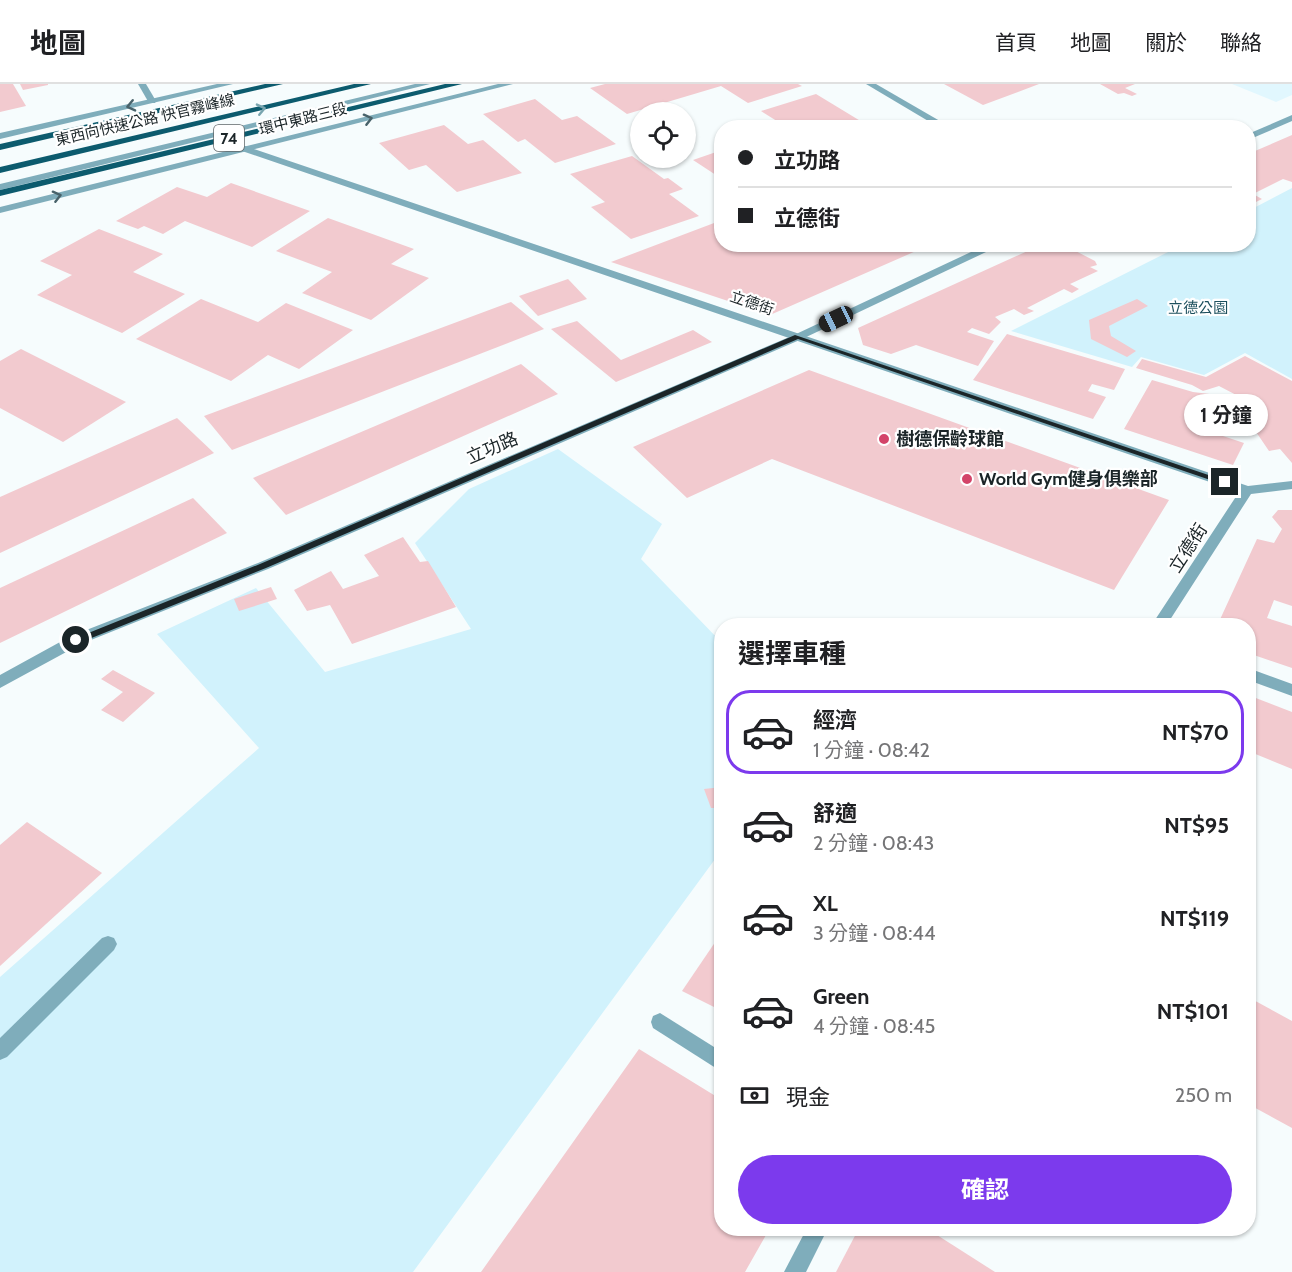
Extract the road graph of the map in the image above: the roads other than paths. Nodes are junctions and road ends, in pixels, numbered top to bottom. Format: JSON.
{"nodes":[{"id":1,"x":142,"y":84,"type":"edge"},
{"id":2,"x":229,"y":84,"type":"edge"},
{"id":3,"x":278,"y":84,"type":"edge"},
{"id":4,"x":366,"y":84,"type":"edge"},
{"id":5,"x":426,"y":84,"type":"edge"},
{"id":6,"x":457,"y":84,"type":"edge"},
{"id":7,"x":509,"y":84,"type":"edge"},
{"id":8,"x":870,"y":84,"type":"edge"},
{"id":9,"x":152,"y":101,"type":"junction"},
{"id":10,"x":1292,"y":118,"type":"edge"},
{"id":11,"x":934,"y":120,"type":"edge"},
{"id":12,"x":1256,"y":134,"type":"edge"},
{"id":13,"x":0,"y":136,"type":"edge"},
{"id":14,"x":0,"y":147,"type":"edge"},
{"id":15,"x":245,"y":149,"type":"junction"},
{"id":16,"x":0,"y":170,"type":"edge"},
{"id":17,"x":0,"y":187,"type":"edge"},
{"id":18,"x":0,"y":193,"type":"edge"},
{"id":19,"x":0,"y":210,"type":"edge"},
{"id":20,"x":981,"y":252,"type":"edge"},
{"id":21,"x":798,"y":337,"type":"junction"},
{"id":22,"x":1292,"y":484,"type":"edge"},
{"id":23,"x":1247,"y":490,"type":"junction"},
{"id":24,"x":1163,"y":618,"type":"edge"},
{"id":25,"x":1256,"y":677,"type":"edge"},
{"id":26,"x":0,"y":682,"type":"edge"},
{"id":27,"x":1292,"y":690,"type":"edge"},
{"id":28,"x":108,"y":944,"type":"dead end"},
{"id":29,"x":660,"y":1022,"type":"dead end"},
{"id":30,"x":0,"y":1051,"type":"edge"},
{"id":31,"x":714,"y":1058,"type":"edge"},
{"id":32,"x":814,"y":1236,"type":"edge"},
{"id":33,"x":795,"y":1272,"type":"edge"}],
"edges":[{"from":1,"to":9,"type":"street"},
{"from":2,"to":9,"type":"street"},
{"from":3,"to":14,"type":"highway","name":"東西向快速公路 快官霧峰線","number":"74"},
{"from":16,"to":4,"type":"highway","name":"東西向快速公路 快官霧峰線","number":"74","one_way":true},
{"from":5,"to":17,"type":"street","name":"環中東路三段"},
{"from":6,"to":18,"type":"highway","number":"74"},
{"from":15,"to":7,"type":"street","name":"環中東路三段","one_way":true},
{"from":8,"to":11,"type":"street"},
{"from":9,"to":13,"type":"street","one_way":true},
{"from":10,"to":12,"type":"street"},
{"from":19,"to":15,"type":"street","name":"環中東路三段","one_way":true},
{"from":15,"to":21,"type":"street","name":"立德街"},
{"from":20,"to":21,"type":"street","name":"立功路"},
{"from":21,"to":23,"type":"street","name":"立德街"},
{"from":21,"to":26,"type":"street","name":"立功路"},
{"from":22,"to":23,"type":"street","name":"立德街"},
{"from":23,"to":24,"type":"street","name":"立德街"},
{"from":25,"to":27,"type":"street"},
{"from":28,"to":30,"type":"street"},
{"from":29,"to":31,"type":"street"},
{"from":32,"to":33,"type":"street"}]}
